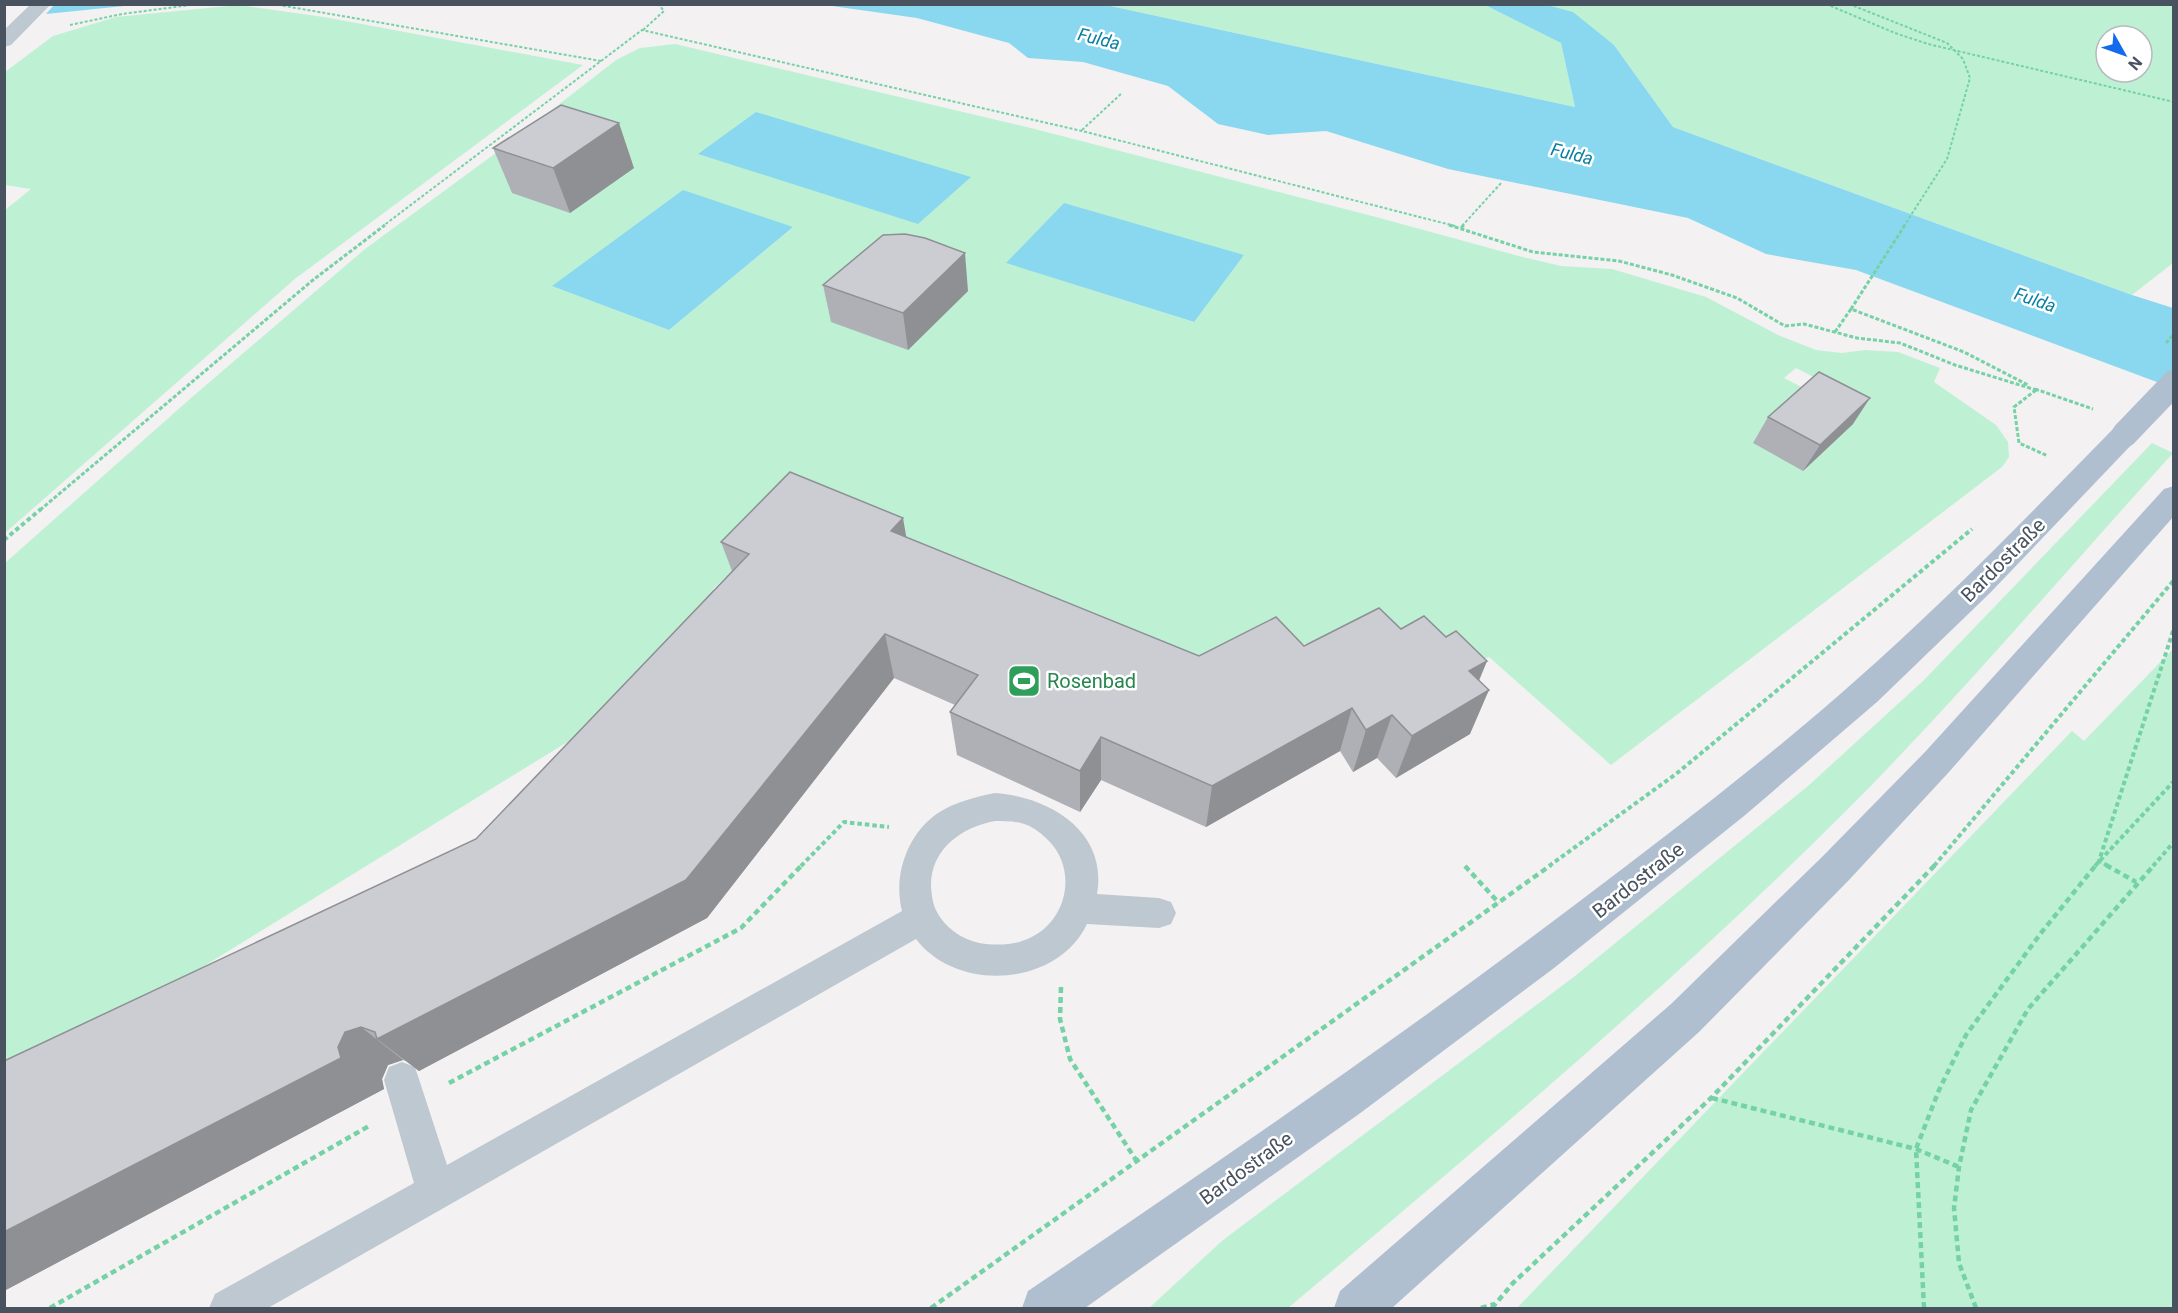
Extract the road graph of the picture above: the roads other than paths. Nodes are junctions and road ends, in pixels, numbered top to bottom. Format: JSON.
{"nodes":[{"id":1,"x":42,"y":4,"type":"edge"},
{"id":2,"x":9,"y":38,"type":"edge"},
{"id":3,"x":2174,"y":383,"type":"edge"},
{"id":4,"x":2174,"y":496,"type":"edge"},
{"id":5,"x":1159,"y":913,"type":"dead end"},
{"id":6,"x":920,"y":919,"type":"junction"},
{"id":7,"x":1071,"y":920,"type":"junction"},
{"id":8,"x":405,"y":1092,"type":"road end"},
{"id":9,"x":436,"y":1191,"type":"junction"},
{"id":10,"x":229,"y":1308,"type":"edge"},
{"id":11,"x":1045,"y":1308,"type":"edge"},
{"id":12,"x":1357,"y":1308,"type":"edge"}],
"edges":[{"from":1,"to":2,"type":"street"},
{"from":3,"to":11,"type":"main road","name":"Bardostraße","bridge":true},
{"from":4,"to":12,"type":"main road"},
{"from":5,"to":7,"type":"lane"},
{"from":6,"to":7,"type":"lane"},
{"from":6,"to":7,"type":"lane"},
{"from":6,"to":9,"type":"lane"},
{"from":8,"to":9,"type":"lane"},
{"from":9,"to":10,"type":"lane"}]}
